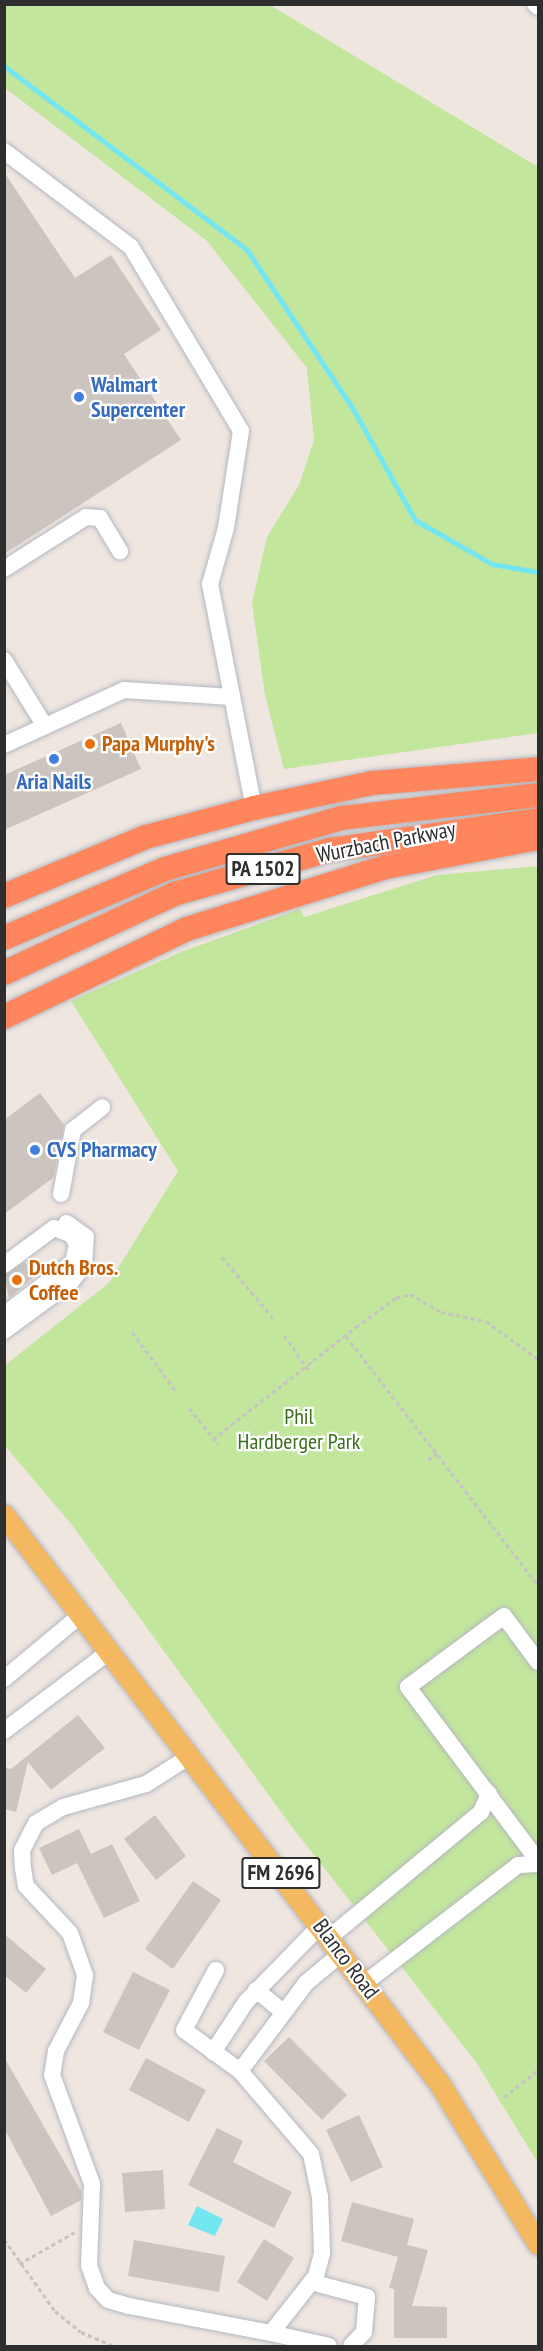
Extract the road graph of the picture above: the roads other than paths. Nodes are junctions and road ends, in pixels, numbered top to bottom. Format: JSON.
{"nodes":[{"id":1,"x":4,"y":151,"type":"edge"},
{"id":2,"x":120,"y":551,"type":"dead end"},
{"id":3,"x":4,"y":568,"type":"edge"},
{"id":4,"x":4,"y":660,"type":"edge"},
{"id":5,"x":232,"y":697,"type":"junction"},
{"id":6,"x":45,"y":726,"type":"junction"},
{"id":7,"x":4,"y":745,"type":"edge"},
{"id":8,"x":538,"y":769,"type":"edge"},
{"id":9,"x":538,"y":795,"type":"edge"},
{"id":10,"x":254,"y":808,"type":"junction"},
{"id":11,"x":538,"y":820,"type":"edge"},
{"id":12,"x":538,"y":838,"type":"edge"},
{"id":13,"x":4,"y":897,"type":"edge"},
{"id":14,"x":4,"y":938,"type":"edge"},
{"id":15,"x":4,"y":973,"type":"edge"},
{"id":16,"x":4,"y":1017,"type":"edge"},
{"id":17,"x":102,"y":1107,"type":"dead end"},
{"id":18,"x":61,"y":1194,"type":"dead end"},
{"id":19,"x":54,"y":1228,"type":"junction"},
{"id":20,"x":4,"y":1265,"type":"edge"},
{"id":21,"x":4,"y":1315,"type":"edge"},
{"id":22,"x":4,"y":1331,"type":"edge"},
{"id":23,"x":4,"y":1515,"type":"edge"},
{"id":24,"x":82,"y":1614,"type":"junction"},
{"id":25,"x":110,"y":1651,"type":"junction"},
{"id":26,"x":538,"y":1662,"type":"edge"},
{"id":27,"x":4,"y":1679,"type":"edge"},
{"id":28,"x":4,"y":1731,"type":"edge"},
{"id":29,"x":190,"y":1756,"type":"junction"},
{"id":30,"x":489,"y":1794,"type":"junction"},
{"id":31,"x":538,"y":1862,"type":"edge"},
{"id":32,"x":331,"y":1938,"type":"junction"},
{"id":33,"x":216,"y":1970,"type":"dead end"},
{"id":34,"x":365,"y":1983,"type":"junction"},
{"id":35,"x":256,"y":1990,"type":"junction"},
{"id":36,"x":282,"y":2011,"type":"junction"},
{"id":37,"x":213,"y":2052,"type":"junction"},
{"id":38,"x":240,"y":2071,"type":"junction"},
{"id":39,"x":538,"y":2244,"type":"edge"},
{"id":40,"x":311,"y":2282,"type":"junction"},
{"id":41,"x":271,"y":2333,"type":"junction"},
{"id":42,"x":328,"y":2346,"type":"edge"},
{"id":43,"x":351,"y":2346,"type":"edge"}],
"edges":[{"from":1,"to":5,"type":"lane"},
{"from":2,"to":3,"type":"lane"},
{"from":4,"to":6,"type":"lane"},
{"from":5,"to":6,"type":"lane"},
{"from":5,"to":10,"type":"lane"},
{"from":6,"to":7,"type":"lane"},
{"from":8,"to":10,"type":"highway"},
{"from":9,"to":14,"type":"highway","name":"Wurzbach Parkway","number":"PA 1502"},
{"from":10,"to":13,"type":"highway"},
{"from":11,"to":15,"type":"highway","name":"Wurzbach Parkway","number":"PA 1502"},
{"from":12,"to":16,"type":"highway"},
{"from":17,"to":18,"type":"lane"},
{"from":19,"to":20,"type":"lane"},
{"from":19,"to":21,"type":"lane"},
{"from":19,"to":22,"type":"lane"},
{"from":23,"to":24,"type":"main road","name":"Blanco Road","number":"FM 2696"},
{"from":24,"to":25,"type":"main road","name":"Blanco Road","number":"FM 2696"},
{"from":24,"to":27,"type":"lane"},
{"from":25,"to":28,"type":"lane"},
{"from":25,"to":29,"type":"main road","name":"Blanco Road","number":"FM 2696"},
{"from":26,"to":30,"type":"lane"},
{"from":29,"to":32,"type":"main road","name":"Blanco Road","number":"FM 2696"},
{"from":29,"to":41,"type":"lane"},
{"from":30,"to":31,"type":"lane"},
{"from":30,"to":32,"type":"lane"},
{"from":31,"to":34,"type":"lane"},
{"from":32,"to":34,"type":"main road","name":"Blanco Road","number":"FM 2696"},
{"from":32,"to":35,"type":"lane"},
{"from":32,"to":36,"type":"lane"},
{"from":33,"to":37,"type":"lane"},
{"from":34,"to":39,"type":"main road","name":"Blanco Road","number":"FM 2696"},
{"from":35,"to":36,"type":"lane"},
{"from":35,"to":37,"type":"lane"},
{"from":36,"to":38,"type":"lane"},
{"from":37,"to":38,"type":"lane"},
{"from":38,"to":40,"type":"lane"},
{"from":40,"to":41,"type":"lane"},
{"from":40,"to":43,"type":"lane"},
{"from":41,"to":42,"type":"lane"}]}
